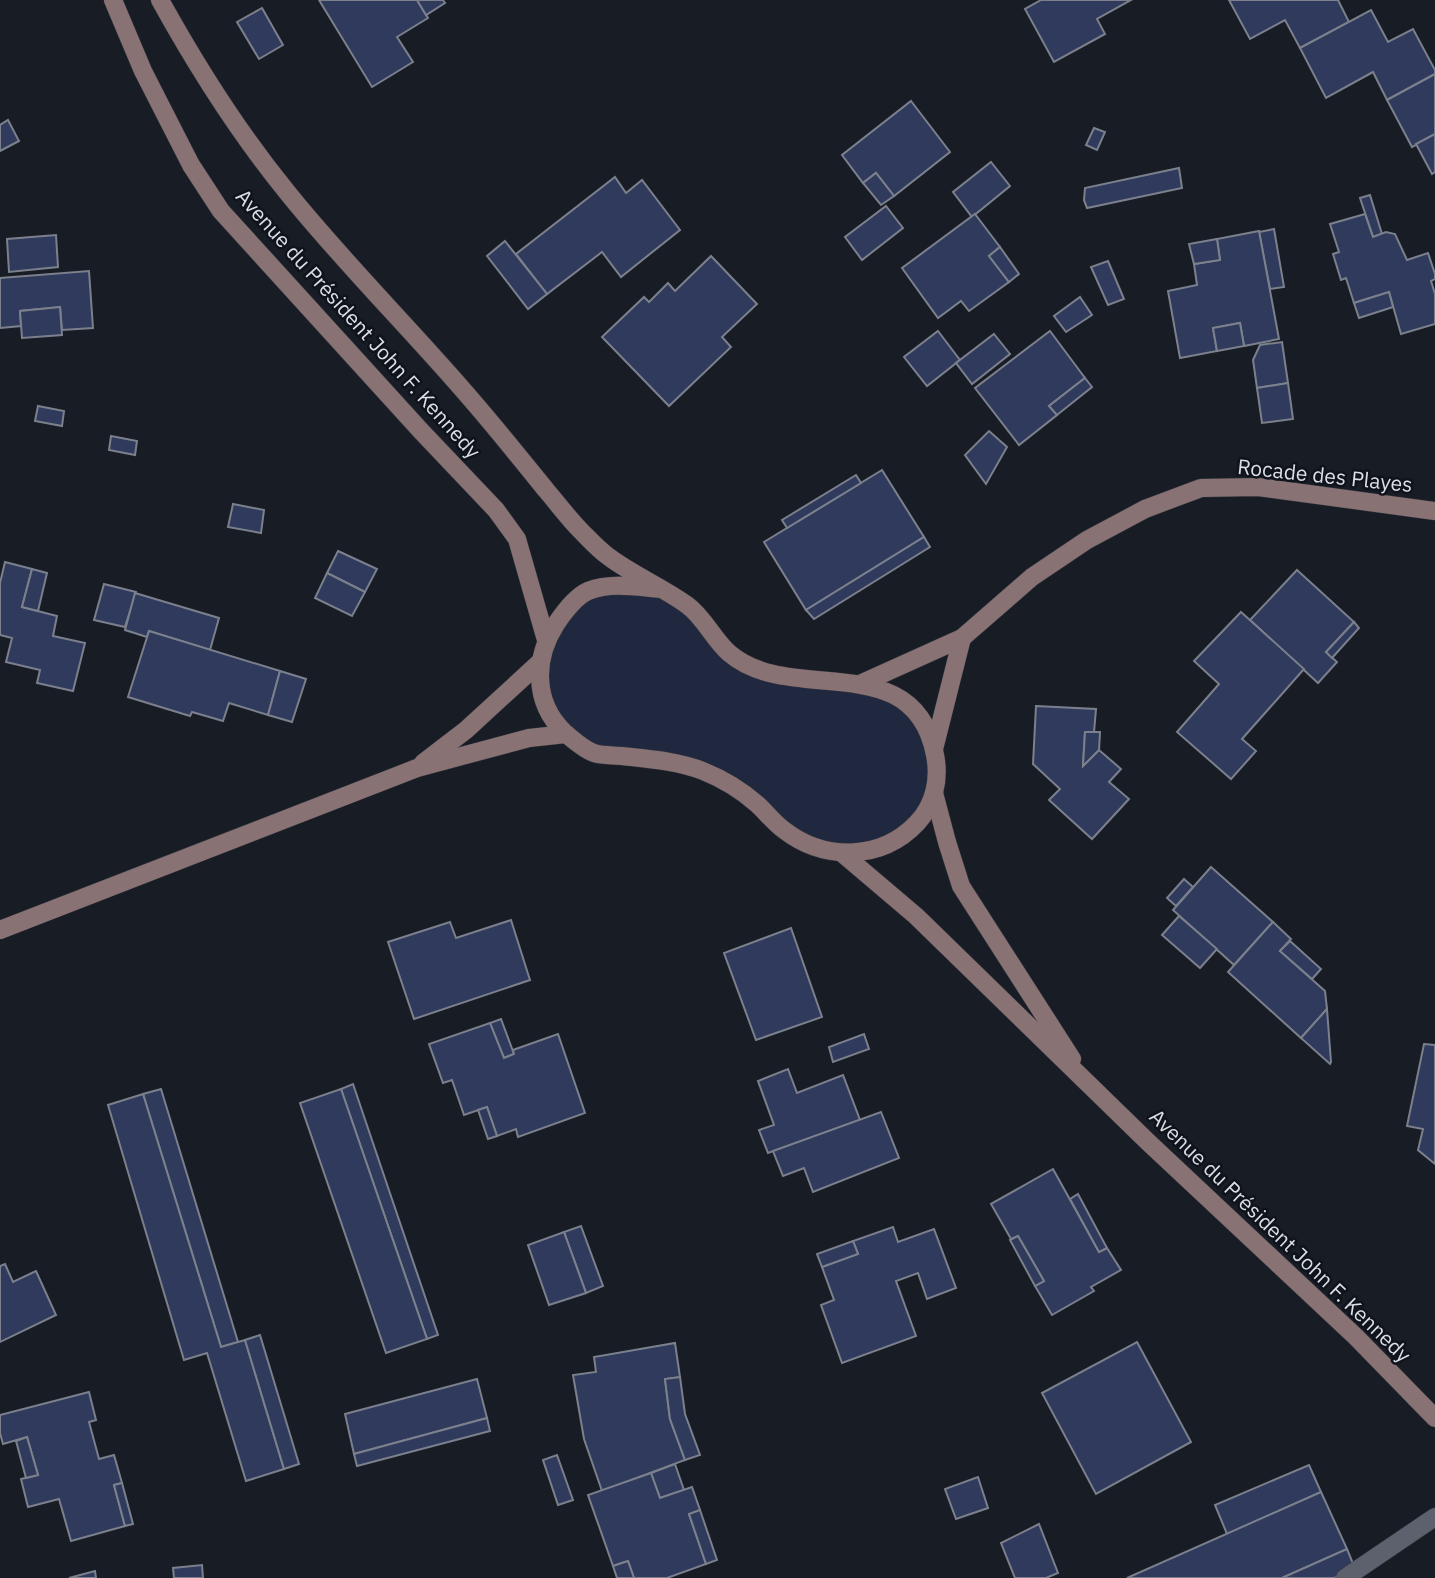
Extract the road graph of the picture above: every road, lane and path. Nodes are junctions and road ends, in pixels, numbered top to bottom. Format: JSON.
{"nodes":[{"id":1,"x":113,"y":0,"type":"edge"},
{"id":2,"x":160,"y":0,"type":"edge"},
{"id":3,"x":1435,"y":511,"type":"edge"},
{"id":4,"x":661,"y":589,"type":"junction"},
{"id":5,"x":962,"y":638,"type":"junction"},
{"id":6,"x":546,"y":640,"type":"junction"},
{"id":7,"x":539,"y":663,"type":"junction"},
{"id":8,"x":860,"y":684,"type":"junction"},
{"id":9,"x":566,"y":734,"type":"junction"},
{"id":10,"x":934,"y":749,"type":"junction"},
{"id":11,"x":417,"y":768,"type":"junction"},
{"id":12,"x":934,"y":793,"type":"junction"},
{"id":13,"x":843,"y":854,"type":"junction"},
{"id":14,"x":0,"y":930,"type":"edge"},
{"id":15,"x":1092,"y":1088,"type":"junction"},
{"id":16,"x":1435,"y":1418,"type":"edge"},
{"id":17,"x":1435,"y":1517,"type":"edge"},
{"id":18,"x":1346,"y":1578,"type":"edge"}],
"edges":[{"from":1,"to":6,"type":"main road","name":"Avenue du Président John F. Kennedy"},
{"from":2,"to":4,"type":"main road","name":"Avenue du Président John F. Kennedy"},
{"from":3,"to":5,"type":"main road","name":"Rocade des Playes"},
{"from":4,"to":6,"type":"main road"},
{"from":4,"to":8,"type":"main road","name":"Avenue du Président John F. Kennedy"},
{"from":5,"to":8,"type":"main road","name":"Rocade des Playes"},
{"from":5,"to":10,"type":"main road"},
{"from":6,"to":7,"type":"main road"},
{"from":7,"to":9,"type":"main road"},
{"from":7,"to":11,"type":"main road"},
{"from":8,"to":10,"type":"main road","name":"Avenue du Président John F. Kennedy"},
{"from":9,"to":11,"type":"main road"},
{"from":9,"to":13,"type":"main road"},
{"from":10,"to":12,"type":"main road"},
{"from":11,"to":14,"type":"main road"},
{"from":12,"to":13,"type":"main road"},
{"from":12,"to":15,"type":"main road","name":"Avenue du Président John F. Kennedy"},
{"from":13,"to":15,"type":"main road","name":"Avenue du Président John F. Kennedy"},
{"from":15,"to":16,"type":"main road","name":"Avenue du Président John F. Kennedy"},
{"from":17,"to":18,"type":"lane"}]}
